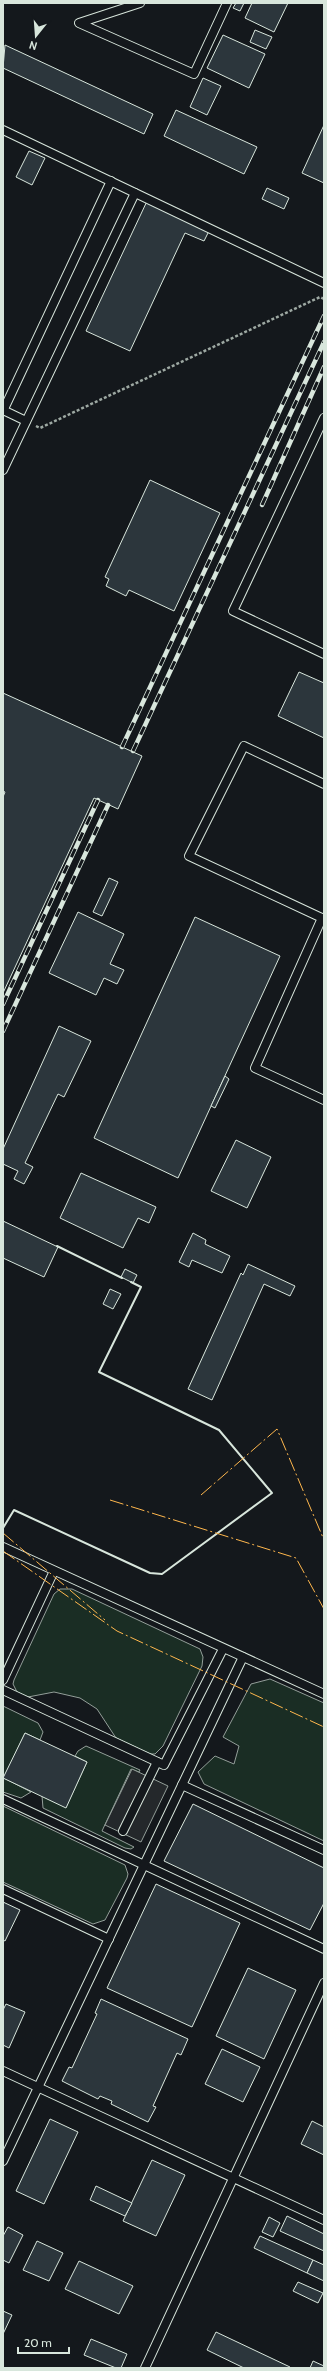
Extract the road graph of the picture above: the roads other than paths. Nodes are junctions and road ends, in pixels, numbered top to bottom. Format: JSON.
{"nodes":[{"id":1,"x":140,"y":3,"type":"edge"},
{"id":2,"x":227,"y":3,"type":"edge"},
{"id":3,"x":3,"y":130,"type":"edge"},
{"id":4,"x":111,"y":181,"type":"junction"},
{"id":5,"x":135,"y":193,"type":"junction"},
{"id":6,"x":324,"y":283,"type":"edge"},
{"id":7,"x":3,"y":410,"type":"edge"},
{"id":8,"x":324,"y":418,"type":"edge"},
{"id":9,"x":26,"y":421,"type":"junction"},
{"id":10,"x":3,"y":470,"type":"edge"},
{"id":11,"x":324,"y":654,"type":"edge"},
{"id":12,"x":324,"y":784,"type":"edge"},
{"id":13,"x":323,"y":918,"type":"edge"},
{"id":14,"x":324,"y":1100,"type":"edge"},
{"id":15,"x":3,"y":1547,"type":"edge"},
{"id":16,"x":54,"y":1571,"type":"junction"},
{"id":17,"x":223,"y":1648,"type":"junction"},
{"id":18,"x":242,"y":1657,"type":"junction"},
{"id":19,"x":3,"y":1680,"type":"edge"},
{"id":20,"x":3,"y":1690,"type":"edge"},
{"id":21,"x":324,"y":1694,"type":"edge"},
{"id":22,"x":157,"y":1762,"type":"junction"},
{"id":23,"x":182,"y":1785,"type":"junction"},
{"id":24,"x":3,"y":1799,"type":"edge"},
{"id":25,"x":123,"y":1831,"type":"dead end"},
{"id":26,"x":324,"y":1850,"type":"edge"},
{"id":27,"x":144,"y":1865,"type":"junction"},
{"id":28,"x":3,"y":1889,"type":"edge"},
{"id":29,"x":108,"y":1939,"type":"junction"},
{"id":30,"x":324,"y":1949,"type":"edge"},
{"id":31,"x":324,"y":1983,"type":"edge"},
{"id":32,"x":3,"y":2071,"type":"edge"},
{"id":33,"x":38,"y":2087,"type":"junction"},
{"id":34,"x":3,"y":2161,"type":"edge"},
{"id":35,"x":233,"y":2178,"type":"junction"},
{"id":36,"x":324,"y":2220,"type":"edge"},
{"id":37,"x":145,"y":2368,"type":"edge"}],
"edges":[{"from":1,"to":2,"type":"lane"},
{"from":3,"to":4,"type":"lane"},
{"from":4,"to":5,"type":"lane"},
{"from":4,"to":7,"type":"lane"},
{"from":5,"to":6,"type":"lane"},
{"from":5,"to":9,"type":"lane"},
{"from":7,"to":9,"type":"lane"},
{"from":8,"to":11,"type":"lane"},
{"from":9,"to":10,"type":"lane"},
{"from":12,"to":13,"type":"lane"},
{"from":13,"to":14,"type":"lane"},
{"from":15,"to":16,"type":"lane"},
{"from":16,"to":17,"type":"lane"},
{"from":16,"to":19,"type":"lane"},
{"from":17,"to":18,"type":"lane"},
{"from":17,"to":22,"type":"lane"},
{"from":18,"to":21,"type":"lane"},
{"from":18,"to":23,"type":"lane"},
{"from":20,"to":22,"type":"lane"},
{"from":22,"to":25,"type":"lane"},
{"from":23,"to":26,"type":"lane"},
{"from":23,"to":27,"type":"lane"},
{"from":24,"to":27,"type":"lane"},
{"from":27,"to":29,"type":"lane"},
{"from":27,"to":30,"type":"lane"},
{"from":28,"to":29,"type":"lane"},
{"from":29,"to":33,"type":"lane"},
{"from":31,"to":35,"type":"lane"},
{"from":32,"to":33,"type":"lane"},
{"from":33,"to":34,"type":"lane"},
{"from":33,"to":35,"type":"lane"},
{"from":35,"to":36,"type":"lane"},
{"from":35,"to":37,"type":"lane"}]}
